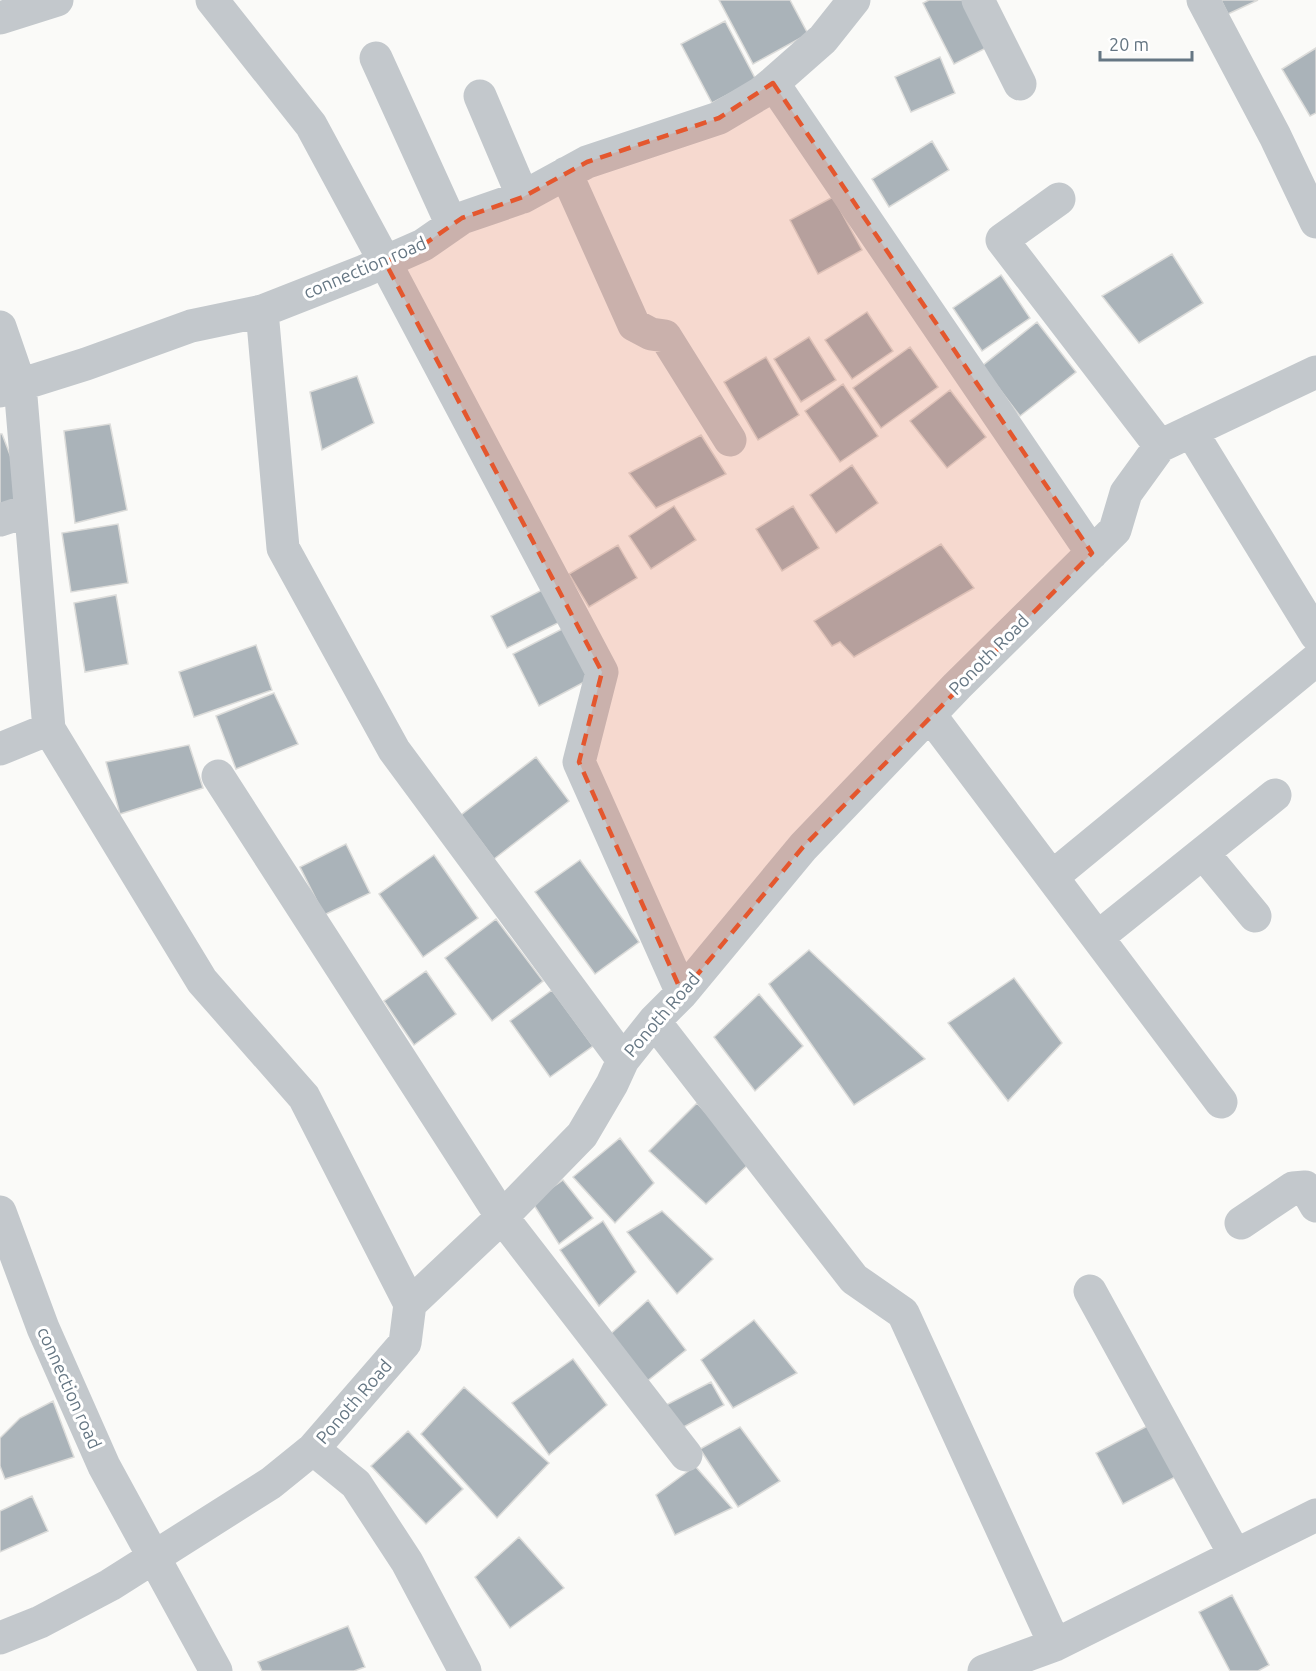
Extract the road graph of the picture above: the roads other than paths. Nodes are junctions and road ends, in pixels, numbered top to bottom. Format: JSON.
{"nodes":[{"id":1,"x":57,"y":0,"type":"edge"},
{"id":2,"x":212,"y":0,"type":"edge"},
{"id":3,"x":854,"y":0,"type":"edge"},
{"id":4,"x":978,"y":0,"type":"edge"},
{"id":5,"x":1203,"y":0,"type":"edge"},
{"id":6,"x":0,"y":18,"type":"edge"},
{"id":7,"x":376,"y":58,"type":"dead end"},
{"id":8,"x":773,"y":83,"type":"junction"},
{"id":9,"x":1020,"y":84,"type":"dead end"},
{"id":10,"x":480,"y":96,"type":"dead end"},
{"id":11,"x":566,"y":173,"type":"junction"},
{"id":12,"x":524,"y":197,"type":"junction"},
{"id":13,"x":1059,"y":199,"type":"dead end"},
{"id":14,"x":1316,"y":222,"type":"edge"},
{"id":15,"x":452,"y":225,"type":"junction"},
{"id":16,"x":385,"y":262,"type":"junction"},
{"id":17,"x":262,"y":311,"type":"junction"},
{"id":18,"x":0,"y":327,"type":"edge"},
{"id":19,"x":1316,"y":372,"type":"edge"},
{"id":20,"x":10,"y":388,"type":"edge"},
{"id":21,"x":1191,"y":431,"type":"junction"},
{"id":22,"x":730,"y":440,"type":"dead end"},
{"id":23,"x":1160,"y":446,"type":"junction"},
{"id":24,"x":15,"y":515,"type":"edge"},
{"id":25,"x":1092,"y":553,"type":"junction"},
{"id":26,"x":1316,"y":635,"type":"edge"},
{"id":27,"x":1316,"y":660,"type":"edge"},
{"id":28,"x":930,"y":715,"type":"junction"},
{"id":29,"x":49,"y":729,"type":"junction"},
{"id":30,"x":0,"y":749,"type":"edge"},
{"id":31,"x":218,"y":776,"type":"dead end"},
{"id":32,"x":1275,"y":795,"type":"dead end"},
{"id":33,"x":1203,"y":853,"type":"junction"},
{"id":34,"x":1052,"y":877,"type":"junction"},
{"id":35,"x":1255,"y":916,"type":"dead end"},
{"id":36,"x":1098,"y":937,"type":"junction"},
{"id":37,"x":682,"y":993,"type":"junction"},
{"id":38,"x":654,"y":1021,"type":"junction"},
{"id":39,"x":623,"y":1060,"type":"junction"},
{"id":40,"x":1221,"y":1102,"type":"dead end"},
{"id":41,"x":1316,"y":1206,"type":"edge"},
{"id":42,"x":0,"y":1212,"type":"edge"},
{"id":43,"x":502,"y":1216,"type":"junction"},
{"id":44,"x":1241,"y":1223,"type":"dead end"},
{"id":45,"x":1090,"y":1291,"type":"dead end"},
{"id":46,"x":410,"y":1304,"type":"junction"},
{"id":47,"x":313,"y":1449,"type":"junction"},
{"id":48,"x":686,"y":1455,"type":"dead end"},
{"id":49,"x":1316,"y":1515,"type":"edge"},
{"id":50,"x":1235,"y":1555,"type":"junction"},
{"id":51,"x":154,"y":1557,"type":"junction"},
{"id":52,"x":0,"y":1638,"type":"edge"},
{"id":53,"x":1055,"y":1645,"type":"junction"},
{"id":54,"x":216,"y":1671,"type":"edge"},
{"id":55,"x":465,"y":1671,"type":"edge"},
{"id":56,"x":984,"y":1671,"type":"edge"}],
"edges":[{"from":1,"to":6,"type":"street"},
{"from":2,"to":16,"type":"street"},
{"from":3,"to":8,"type":"street","name":"connection road"},
{"from":4,"to":9,"type":"street"},
{"from":5,"to":14,"type":"street"},
{"from":7,"to":15,"type":"street"},
{"from":8,"to":11,"type":"street","name":"connection road"},
{"from":8,"to":25,"type":"street"},
{"from":10,"to":12,"type":"street"},
{"from":11,"to":12,"type":"street","name":"connection road"},
{"from":11,"to":22,"type":"street"},
{"from":12,"to":15,"type":"street","name":"connection road"},
{"from":13,"to":23,"type":"street"},
{"from":15,"to":16,"type":"street","name":"connection road"},
{"from":16,"to":17,"type":"street","name":"connection road"},
{"from":16,"to":37,"type":"street"},
{"from":17,"to":20,"type":"street","name":"connection road"},
{"from":17,"to":39,"type":"street"},
{"from":18,"to":20,"type":"street"},
{"from":19,"to":21,"type":"street","name":"Ponoth Road"},
{"from":20,"to":24,"type":"street"},
{"from":21,"to":23,"type":"street","name":"Ponoth Road"},
{"from":21,"to":26,"type":"street"},
{"from":23,"to":25,"type":"street","name":"Ponoth Road"},
{"from":24,"to":29,"type":"street"},
{"from":25,"to":28,"type":"street","name":"Ponoth Road"},
{"from":27,"to":34,"type":"street"},
{"from":28,"to":34,"type":"street"},
{"from":28,"to":37,"type":"street","name":"Ponoth Road"},
{"from":29,"to":30,"type":"street"},
{"from":29,"to":46,"type":"street"},
{"from":31,"to":43,"type":"street"},
{"from":32,"to":33,"type":"street"},
{"from":33,"to":35,"type":"street"},
{"from":33,"to":36,"type":"street"},
{"from":34,"to":36,"type":"street"},
{"from":36,"to":40,"type":"street"},
{"from":37,"to":38,"type":"street","name":"Ponoth Road"},
{"from":38,"to":39,"type":"street","name":"Ponoth Road"},
{"from":38,"to":53,"type":"street"},
{"from":39,"to":43,"type":"street","name":"Ponoth Road"},
{"from":41,"to":44,"type":"street"},
{"from":42,"to":51,"type":"street","name":"connection road"},
{"from":43,"to":46,"type":"street","name":"Ponoth Road"},
{"from":43,"to":48,"type":"street"},
{"from":45,"to":50,"type":"street"},
{"from":46,"to":47,"type":"street","name":"Ponoth Road"},
{"from":47,"to":51,"type":"street","name":"Ponoth Road"},
{"from":47,"to":55,"type":"street"},
{"from":49,"to":50,"type":"street"},
{"from":50,"to":53,"type":"street"},
{"from":51,"to":52,"type":"street","name":"Ponoth Road"},
{"from":51,"to":54,"type":"street","name":"connection road"},
{"from":53,"to":56,"type":"street"}]}
